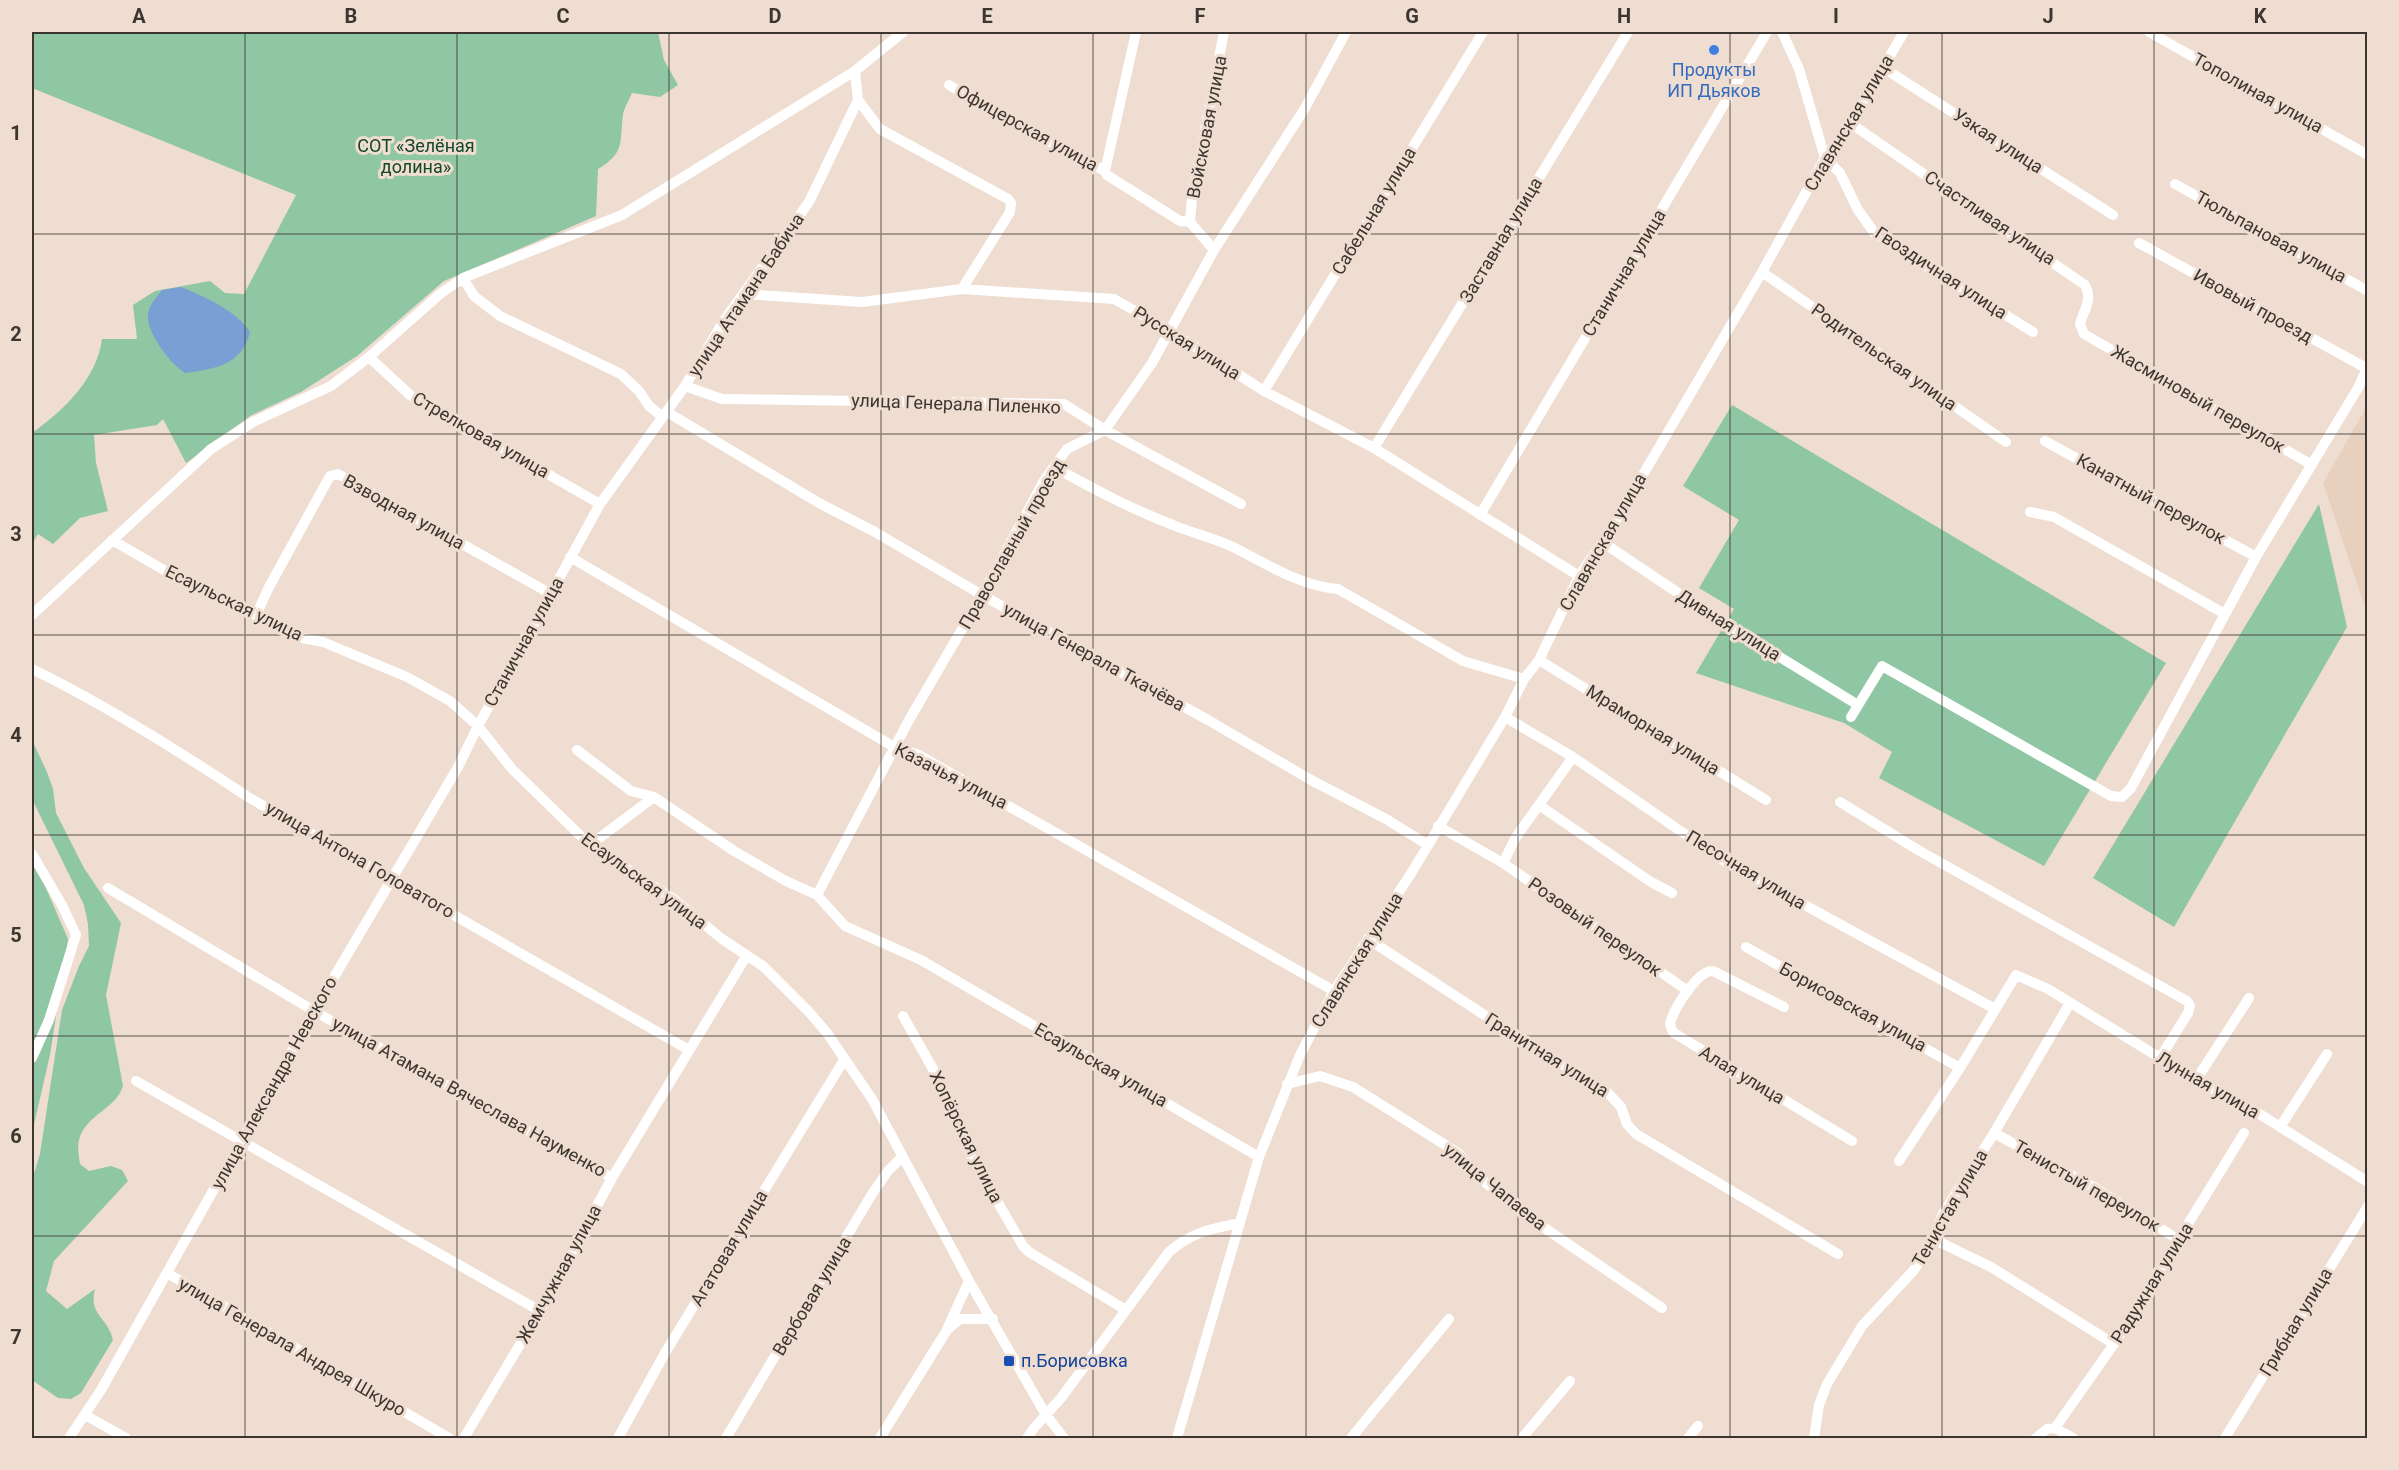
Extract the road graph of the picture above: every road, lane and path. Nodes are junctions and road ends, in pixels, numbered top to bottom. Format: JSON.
{"nodes":[{"id":1,"x":903,"y":32,"type":"edge"},
{"id":2,"x":1136,"y":32,"type":"edge"},
{"id":3,"x":1224,"y":32,"type":"edge"},
{"id":4,"x":1346,"y":32,"type":"edge"},
{"id":5,"x":1483,"y":32,"type":"edge"},
{"id":6,"x":1628,"y":32,"type":"edge"},
{"id":7,"x":1767,"y":32,"type":"edge"},
{"id":8,"x":1782,"y":32,"type":"edge"},
{"id":9,"x":1904,"y":32,"type":"edge"},
{"id":10,"x":2149,"y":32,"type":"edge"},
{"id":11,"x":1882,"y":67,"type":"junction"},
{"id":12,"x":855,"y":71,"type":"junction"},
{"id":13,"x":949,"y":85,"type":"dead end"},
{"id":14,"x":858,"y":100,"type":"junction"},
{"id":15,"x":1850,"y":123,"type":"junction"},
{"id":16,"x":2367,"y":154,"type":"edge"},
{"id":17,"x":1825,"y":158,"type":"junction"},
{"id":18,"x":1104,"y":171,"type":"junction"},
{"id":19,"x":2175,"y":183,"type":"dead end"},
{"id":20,"x":2113,"y":214,"type":"dead end"},
{"id":21,"x":1190,"y":222,"type":"junction"},
{"id":22,"x":2139,"y":243,"type":"dead end"},
{"id":23,"x":1214,"y":250,"type":"junction"},
{"id":24,"x":1762,"y":272,"type":"junction"},
{"id":25,"x":463,"y":278,"type":"junction"},
{"id":26,"x":962,"y":289,"type":"junction"},
{"id":27,"x":2367,"y":291,"type":"edge"},
{"id":28,"x":744,"y":294,"type":"junction"},
{"id":29,"x":1169,"y":330,"type":"junction"},
{"id":30,"x":2033,"y":332,"type":"dead end"},
{"id":31,"x":2084,"y":334,"type":"joint"},
{"id":32,"x":369,"y":357,"type":"junction"},
{"id":33,"x":2367,"y":367,"type":"edge"},
{"id":34,"x":685,"y":386,"type":"junction"},
{"id":35,"x":1264,"y":391,"type":"junction"},
{"id":36,"x":665,"y":415,"type":"junction"},
{"id":37,"x":1105,"y":430,"type":"junction"},
{"id":38,"x":2045,"y":441,"type":"dead end"},
{"id":39,"x":2006,"y":442,"type":"dead end"},
{"id":40,"x":1374,"y":448,"type":"junction"},
{"id":41,"x":2312,"y":465,"type":"junction"},
{"id":42,"x":1054,"y":466,"type":"junction"},
{"id":43,"x":600,"y":504,"type":"junction"},
{"id":44,"x":1241,"y":504,"type":"dead end"},
{"id":45,"x":2030,"y":512,"type":"dead end"},
{"id":46,"x":1480,"y":515,"type":"junction"},
{"id":47,"x":112,"y":540,"type":"junction"},
{"id":48,"x":1602,"y":542,"type":"junction"},
{"id":49,"x":570,"y":557,"type":"junction"},
{"id":50,"x":2256,"y":557,"type":"junction"},
{"id":51,"x":1579,"y":576,"type":"junction"},
{"id":52,"x":551,"y":594,"type":"junction"},
{"id":53,"x":982,"y":595,"type":"junction"},
{"id":54,"x":2225,"y":614,"type":"junction"},
{"id":55,"x":32,"y":615,"type":"edge"},
{"id":56,"x":256,"y":615,"type":"junction"},
{"id":57,"x":1539,"y":660,"type":"junction"},
{"id":58,"x":32,"y":669,"type":"edge"},
{"id":59,"x":1524,"y":679,"type":"junction"},
{"id":60,"x":1858,"y":705,"type":"junction"},
{"id":61,"x":1505,"y":717,"type":"junction"},
{"id":62,"x":1851,"y":717,"type":"dead end"},
{"id":63,"x":478,"y":726,"type":"junction"},
{"id":64,"x":896,"y":748,"type":"junction"},
{"id":65,"x":577,"y":750,"type":"dead end"},
{"id":66,"x":1573,"y":757,"type":"junction"},
{"id":67,"x":654,"y":797,"type":"junction"},
{"id":68,"x":1766,"y":800,"type":"dead end"},
{"id":69,"x":1840,"y":802,"type":"dead end"},
{"id":70,"x":1539,"y":805,"type":"junction"},
{"id":71,"x":1438,"y":826,"type":"junction"},
{"id":72,"x":590,"y":845,"type":"junction"},
{"id":73,"x":1428,"y":845,"type":"junction"},
{"id":74,"x":32,"y":854,"type":"edge"},
{"id":75,"x":1503,"y":862,"type":"junction"},
{"id":76,"x":392,"y":878,"type":"junction"},
{"id":77,"x":108,"y":888,"type":"dead end"},
{"id":78,"x":1672,"y":893,"type":"dead end"},
{"id":79,"x":817,"y":895,"type":"junction"},
{"id":80,"x":1368,"y":939,"type":"junction"},
{"id":81,"x":1746,"y":947,"type":"dead end"},
{"id":82,"x":747,"y":955,"type":"junction"},
{"id":83,"x":1334,"y":991,"type":"junction"},
{"id":84,"x":1688,"y":991,"type":"junction"},
{"id":85,"x":2248,"y":998,"type":"dead end"},
{"id":86,"x":2070,"y":1003,"type":"junction"},
{"id":87,"x":1784,"y":1007,"type":"dead end"},
{"id":88,"x":1995,"y":1009,"type":"junction"},
{"id":89,"x":314,"y":1011,"type":"junction"},
{"id":90,"x":903,"y":1016,"type":"dead end"},
{"id":91,"x":689,"y":1050,"type":"junction"},
{"id":92,"x":2327,"y":1054,"type":"dead end"},
{"id":93,"x":32,"y":1058,"type":"edge"},
{"id":94,"x":2160,"y":1058,"type":"junction"},
{"id":95,"x":844,"y":1060,"type":"junction"},
{"id":96,"x":1960,"y":1068,"type":"junction"},
{"id":97,"x":2196,"y":1080,"type":"junction"},
{"id":98,"x":136,"y":1081,"type":"dead end"},
{"id":99,"x":1287,"y":1084,"type":"junction"},
{"id":100,"x":2280,"y":1127,"type":"junction"},
{"id":101,"x":1994,"y":1133,"type":"junction"},
{"id":102,"x":2244,"y":1133,"type":"dead end"},
{"id":103,"x":1852,"y":1141,"type":"dead end"},
{"id":104,"x":241,"y":1142,"type":"junction"},
{"id":105,"x":902,"y":1157,"type":"junction"},
{"id":106,"x":1259,"y":1157,"type":"junction"},
{"id":107,"x":1899,"y":1161,"type":"dead end"},
{"id":108,"x":612,"y":1178,"type":"junction"},
{"id":109,"x":2367,"y":1182,"type":"edge"},
{"id":110,"x":2367,"y":1206,"type":"edge"},
{"id":111,"x":1240,"y":1223,"type":"junction"},
{"id":112,"x":1933,"y":1239,"type":"junction"},
{"id":113,"x":2179,"y":1240,"type":"junction"},
{"id":114,"x":1838,"y":1254,"type":"dead end"},
{"id":115,"x":167,"y":1273,"type":"junction"},
{"id":116,"x":969,"y":1281,"type":"junction"},
{"id":117,"x":1662,"y":1308,"type":"dead end"},
{"id":118,"x":1126,"y":1310,"type":"junction"},
{"id":119,"x":540,"y":1311,"type":"junction"},
{"id":120,"x":1449,"y":1319,"type":"dead end"},
{"id":121,"x":993,"y":1320,"type":"junction"},
{"id":122,"x":947,"y":1329,"type":"junction"},
{"id":123,"x":2114,"y":1344,"type":"junction"},
{"id":124,"x":1570,"y":1381,"type":"dead end"},
{"id":125,"x":85,"y":1414,"type":"junction"},
{"id":126,"x":1046,"y":1414,"type":"junction"},
{"id":127,"x":1698,"y":1426,"type":"dead end"},
{"id":128,"x":2055,"y":1428,"type":"junction"},
{"id":129,"x":122,"y":1437,"type":"edge"},
{"id":130,"x":69,"y":1438,"type":"edge"},
{"id":131,"x":449,"y":1438,"type":"edge"},
{"id":132,"x":464,"y":1438,"type":"edge"},
{"id":133,"x":618,"y":1438,"type":"edge"},
{"id":134,"x":726,"y":1438,"type":"edge"},
{"id":135,"x":880,"y":1438,"type":"edge"},
{"id":136,"x":1027,"y":1438,"type":"edge"},
{"id":137,"x":1064,"y":1438,"type":"edge"},
{"id":138,"x":1177,"y":1438,"type":"edge"},
{"id":139,"x":1351,"y":1438,"type":"edge"},
{"id":140,"x":1522,"y":1438,"type":"edge"},
{"id":141,"x":1688,"y":1438,"type":"edge"},
{"id":142,"x":1814,"y":1438,"type":"edge"},
{"id":143,"x":2036,"y":1438,"type":"edge"},
{"id":144,"x":2073,"y":1438,"type":"edge"},
{"id":145,"x":2225,"y":1438,"type":"edge"}],
"edges":[{"from":1,"to":12,"type":"street"},
{"from":2,"to":18,"type":"street"},
{"from":3,"to":21,"type":"street","name":"Войсковая улица"},
{"from":4,"to":23,"type":"street","name":"Православный проезд"},
{"from":5,"to":35,"type":"street","name":"Сабельная улица"},
{"from":6,"to":40,"type":"street","name":"Заставная улица"},
{"from":7,"to":46,"type":"street","name":"Станичная улица"},
{"from":8,"to":17,"type":"street"},
{"from":9,"to":11,"type":"street","name":"Славянская улица"},
{"from":10,"to":16,"type":"street","name":"Тополиная улица"},
{"from":11,"to":15,"type":"street","name":"Славянская улица"},
{"from":11,"to":20,"type":"street","name":"Узкая улица"},
{"from":12,"to":14,"type":"street"},
{"from":12,"to":25,"type":"street"},
{"from":13,"to":18,"type":"street","name":"Офицерская улица"},
{"from":14,"to":26,"type":"street"},
{"from":14,"to":28,"type":"street","name":"улица Атамана Бабича"},
{"from":15,"to":17,"type":"street","name":"Славянская улица"},
{"from":15,"to":31,"type":"street","name":"Счастливая улица"},
{"from":17,"to":24,"type":"street","name":"Славянская улица"},
{"from":17,"to":30,"type":"street","name":"Гвоздичная улица"},
{"from":18,"to":21,"type":"street","name":"Офицерская улица"},
{"from":19,"to":27,"type":"street","name":"Тюльпановая улица"},
{"from":21,"to":23,"type":"street","name":"Войсковая улица"},
{"from":22,"to":33,"type":"street","name":"Ивовый проезд"},
{"from":23,"to":29,"type":"street","name":"Православный проезд"},
{"from":24,"to":39,"type":"street","name":"Родительская улица"},
{"from":24,"to":48,"type":"street","name":"Славянская улица"},
{"from":25,"to":32,"type":"street"},
{"from":25,"to":36,"type":"street","name":"улица Генерала Ткачёва"},
{"from":26,"to":28,"type":"street","name":"Русская улица"},
{"from":26,"to":29,"type":"street","name":"Русская улица"},
{"from":28,"to":34,"type":"street","name":"улица Атамана Бабича"},
{"from":29,"to":35,"type":"street","name":"Русская улица"},
{"from":29,"to":37,"type":"street","name":"Православный проезд"},
{"from":31,"to":41,"type":"street","name":"Жасминовый переулок"},
{"from":32,"to":43,"type":"street","name":"Стрелковая улица"},
{"from":32,"to":47,"type":"street"},
{"from":33,"to":41,"type":"street"},
{"from":34,"to":36,"type":"street","name":"улица Атамана Бабича"},
{"from":34,"to":37,"type":"street","name":"улица Генерала Пиленко"},
{"from":35,"to":40,"type":"street","name":"Русская улица"},
{"from":36,"to":43,"type":"street","name":"улица Атамана Бабича"},
{"from":36,"to":53,"type":"street","name":"улица Генерала Ткачёва"},
{"from":37,"to":42,"type":"street","name":"Православный проезд"},
{"from":37,"to":44,"type":"street","name":"улица Генерала Пиленко"},
{"from":38,"to":50,"type":"street","name":"Канатный переулок"},
{"from":40,"to":46,"type":"street","name":"Русская улица"},
{"from":41,"to":50,"type":"street"},
{"from":42,"to":53,"type":"street","name":"Православный проезд"},
{"from":42,"to":59,"type":"street"},
{"from":43,"to":49,"type":"street","name":"улица Атамана Бабича"},
{"from":45,"to":54,"type":"street"},
{"from":46,"to":51,"type":"street","name":"Русская улица"},
{"from":47,"to":55,"type":"street"},
{"from":47,"to":56,"type":"street","name":"Есаульская улица"},
{"from":48,"to":51,"type":"street","name":"Славянская улица"},
{"from":48,"to":60,"type":"street","name":"Дивная улица"},
{"from":49,"to":52,"type":"street","name":"Станичная улица"},
{"from":49,"to":64,"type":"street","name":"Казачья улица"},
{"from":50,"to":54,"type":"street"},
{"from":51,"to":57,"type":"street","name":"Славянская улица"},
{"from":52,"to":56,"type":"street","name":"Взводная улица"},
{"from":52,"to":63,"type":"street","name":"Станичная улица"},
{"from":53,"to":64,"type":"street","name":"Православный проезд"},
{"from":53,"to":73,"type":"street","name":"улица Генерала Ткачёва"},
{"from":54,"to":60,"type":"street"},
{"from":56,"to":63,"type":"street","name":"Есаульская улица"},
{"from":57,"to":59,"type":"street","name":"Славянская улица"},
{"from":57,"to":68,"type":"street","name":"Мраморная улица"},
{"from":58,"to":76,"type":"street","name":"улица Антона Головатого"},
{"from":59,"to":61,"type":"street","name":"Славянская улица"},
{"from":60,"to":62,"type":"street"},
{"from":61,"to":66,"type":"street","name":"Песочная улица"},
{"from":61,"to":71,"type":"street","name":"Славянская улица"},
{"from":63,"to":72,"type":"street","name":"Есаульская улица"},
{"from":63,"to":76,"type":"street","name":"улица Александра Невского"},
{"from":64,"to":79,"type":"street","name":"Православный проезд"},
{"from":64,"to":83,"type":"street","name":"Казачья улица"},
{"from":65,"to":67,"type":"street","name":"Есаульская улица"},
{"from":66,"to":70,"type":"street"},
{"from":66,"to":88,"type":"street","name":"Песочная улица"},
{"from":67,"to":72,"type":"street"},
{"from":67,"to":79,"type":"street","name":"Есаульская улица"},
{"from":69,"to":94,"type":"street"},
{"from":70,"to":75,"type":"street"},
{"from":70,"to":78,"type":"street"},
{"from":71,"to":73,"type":"street","name":"Славянская улица"},
{"from":71,"to":75,"type":"street","name":"Розовый переулок"},
{"from":72,"to":82,"type":"street","name":"Есаульская улица"},
{"from":73,"to":80,"type":"street","name":"Славянская улица"},
{"from":74,"to":93,"type":"street"},
{"from":75,"to":84,"type":"street","name":"Розовый переулок"},
{"from":76,"to":89,"type":"street","name":"улица Александра Невского"},
{"from":76,"to":91,"type":"street","name":"улица Антона Головатого"},
{"from":77,"to":89,"type":"street","name":"улица Атамана Вячеслава Науменко"},
{"from":79,"to":106,"type":"street","name":"Есаульская улица"},
{"from":80,"to":83,"type":"street","name":"Славянская улица"},
{"from":80,"to":114,"type":"street","name":"Гранитная улица"},
{"from":81,"to":96,"type":"street","name":"Борисовская улица"},
{"from":82,"to":91,"type":"street","name":"Жемчужная улица"},
{"from":82,"to":95,"type":"street","name":"Есаульская улица"},
{"from":83,"to":99,"type":"street","name":"Славянская улица"},
{"from":84,"to":87,"type":"street","name":"Алая улица"},
{"from":84,"to":103,"type":"street","name":"Алая улица"},
{"from":85,"to":97,"type":"street"},
{"from":86,"to":88,"type":"street","name":"Лунная улица"},
{"from":86,"to":94,"type":"street","name":"Лунная улица"},
{"from":86,"to":101,"type":"street","name":"Тенистая улица"},
{"from":88,"to":96,"type":"street"},
{"from":89,"to":104,"type":"street","name":"улица Александра Невского"},
{"from":89,"to":108,"type":"street","name":"улица Атамана Вячеслава Науменко"},
{"from":90,"to":118,"type":"street","name":"Хопёрская улица"},
{"from":91,"to":108,"type":"street","name":"Жемчужная улица"},
{"from":92,"to":100,"type":"street"},
{"from":94,"to":97,"type":"street","name":"Лунная улица"},
{"from":95,"to":105,"type":"street","name":"Есаульская улица"},
{"from":95,"to":133,"type":"street","name":"Агатовая улица"},
{"from":96,"to":107,"type":"street"},
{"from":97,"to":100,"type":"street","name":"Лунная улица"},
{"from":98,"to":104,"type":"street"},
{"from":99,"to":106,"type":"street","name":"Славянская улица"},
{"from":99,"to":117,"type":"street","name":"улица Чапаева"},
{"from":100,"to":109,"type":"street","name":"Лунная улица"},
{"from":101,"to":112,"type":"street","name":"Тенистая улица"},
{"from":101,"to":113,"type":"street","name":"Тенистый переулок"},
{"from":102,"to":113,"type":"street","name":"Радужная улица"},
{"from":104,"to":115,"type":"street","name":"улица Александра Невского"},
{"from":104,"to":119,"type":"street"},
{"from":105,"to":116,"type":"street","name":"Есаульская улица"},
{"from":105,"to":134,"type":"street","name":"Вербовая улица"},
{"from":106,"to":111,"type":"street"},
{"from":108,"to":119,"type":"street","name":"Жемчужная улица"},
{"from":110,"to":145,"type":"street","name":"Грибная улица"},
{"from":111,"to":118,"type":"street"},
{"from":111,"to":138,"type":"street"},
{"from":112,"to":123,"type":"street"},
{"from":112,"to":142,"type":"street","name":"Тенистая улица"},
{"from":113,"to":123,"type":"street","name":"Радужная улица"},
{"from":115,"to":125,"type":"street","name":"улица Александра Невского"},
{"from":115,"to":131,"type":"street","name":"улица Генерала Андрея Шкуро"},
{"from":116,"to":121,"type":"street","name":"Есаульская улица"},
{"from":116,"to":122,"type":"street"},
{"from":118,"to":126,"type":"street"},
{"from":119,"to":132,"type":"street","name":"Жемчужная улица"},
{"from":120,"to":139,"type":"street"},
{"from":121,"to":122,"type":"street"},
{"from":121,"to":126,"type":"street","name":"Есаульская улица"},
{"from":122,"to":135,"type":"street"},
{"from":123,"to":128,"type":"street","name":"Радужная улица"},
{"from":124,"to":140,"type":"street"},
{"from":125,"to":129,"type":"street"},
{"from":125,"to":130,"type":"street","name":"улица Александра Невского"},
{"from":126,"to":136,"type":"street"},
{"from":126,"to":137,"type":"street","name":"Есаульская улица"},
{"from":127,"to":141,"type":"street"},
{"from":128,"to":143,"type":"street"},
{"from":128,"to":144,"type":"street"}]}
